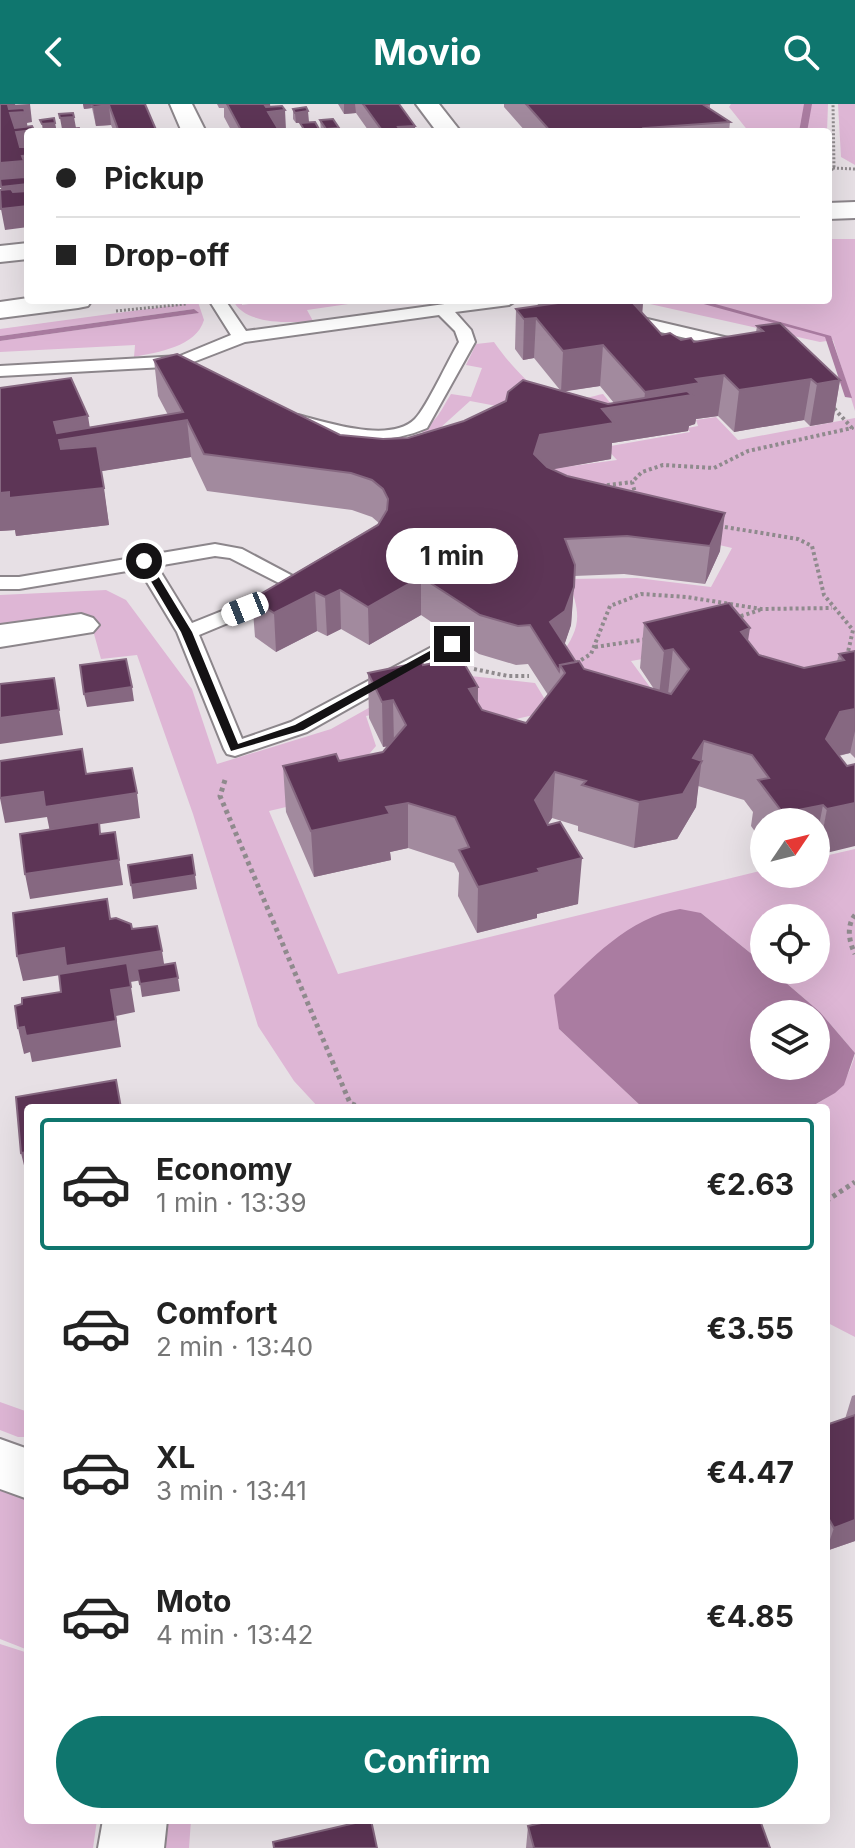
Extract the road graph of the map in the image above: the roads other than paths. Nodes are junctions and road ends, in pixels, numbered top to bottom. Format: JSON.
{"nodes":[{"id":1,"x":181,"y":104,"type":"edge"},
{"id":2,"x":427,"y":104,"type":"edge"},
{"id":3,"x":192,"y":128,"type":"edge"},
{"id":4,"x":446,"y":128,"type":"edge"},
{"id":5,"x":855,"y":210,"type":"edge"},
{"id":6,"x":832,"y":211,"type":"edge"},
{"id":7,"x":24,"y":251,"type":"edge"},
{"id":8,"x":0,"y":254,"type":"edge"},
{"id":9,"x":47,"y":304,"type":"edge"},
{"id":10,"x":220,"y":304,"type":"edge"},
{"id":11,"x":483,"y":304,"type":"edge"},
{"id":12,"x":562,"y":304,"type":"edge"},
{"id":13,"x":0,"y":310,"type":"edge"},
{"id":14,"x":444,"y":310,"type":"junction"},
{"id":15,"x":241,"y":337,"type":"junction"},
{"id":16,"x":782,"y":356,"type":"edge"},
{"id":17,"x":0,"y":371,"type":"edge"},
{"id":18,"x":285,"y":416,"type":"edge"},
{"id":19,"x":144,"y":561,"type":"junction"},
{"id":20,"x":0,"y":583,"type":"edge"},
{"id":21,"x":81,"y":625,"type":"dead end"},
{"id":22,"x":187,"y":632,"type":"junction"},
{"id":23,"x":0,"y":636,"type":"edge"},
{"id":24,"x":452,"y":644,"type":"dead end"},
{"id":25,"x":0,"y":1464,"type":"edge"},
{"id":26,"x":24,"y":1473,"type":"edge"},
{"id":27,"x":134,"y":1824,"type":"edge"},
{"id":28,"x":131,"y":1848,"type":"edge"}],
"edges":[{"from":1,"to":3,"type":"street"},
{"from":2,"to":4,"type":"street"},
{"from":5,"to":6,"type":"street"},
{"from":7,"to":8,"type":"street"},
{"from":9,"to":13,"type":"street"},
{"from":10,"to":15,"type":"lane"},
{"from":11,"to":14,"type":"lane"},
{"from":12,"to":16,"type":"lane"},
{"from":14,"to":15,"type":"lane"},
{"from":14,"to":18,"type":"lane"},
{"from":15,"to":17,"type":"lane"},
{"from":19,"to":20,"type":"lane"},
{"from":19,"to":22,"type":"lane"},
{"from":19,"to":22,"type":"lane"},
{"from":21,"to":23,"type":"street"},
{"from":22,"to":24,"type":"lane"},
{"from":25,"to":26,"type":"street"},
{"from":27,"to":28,"type":"street"}]}
